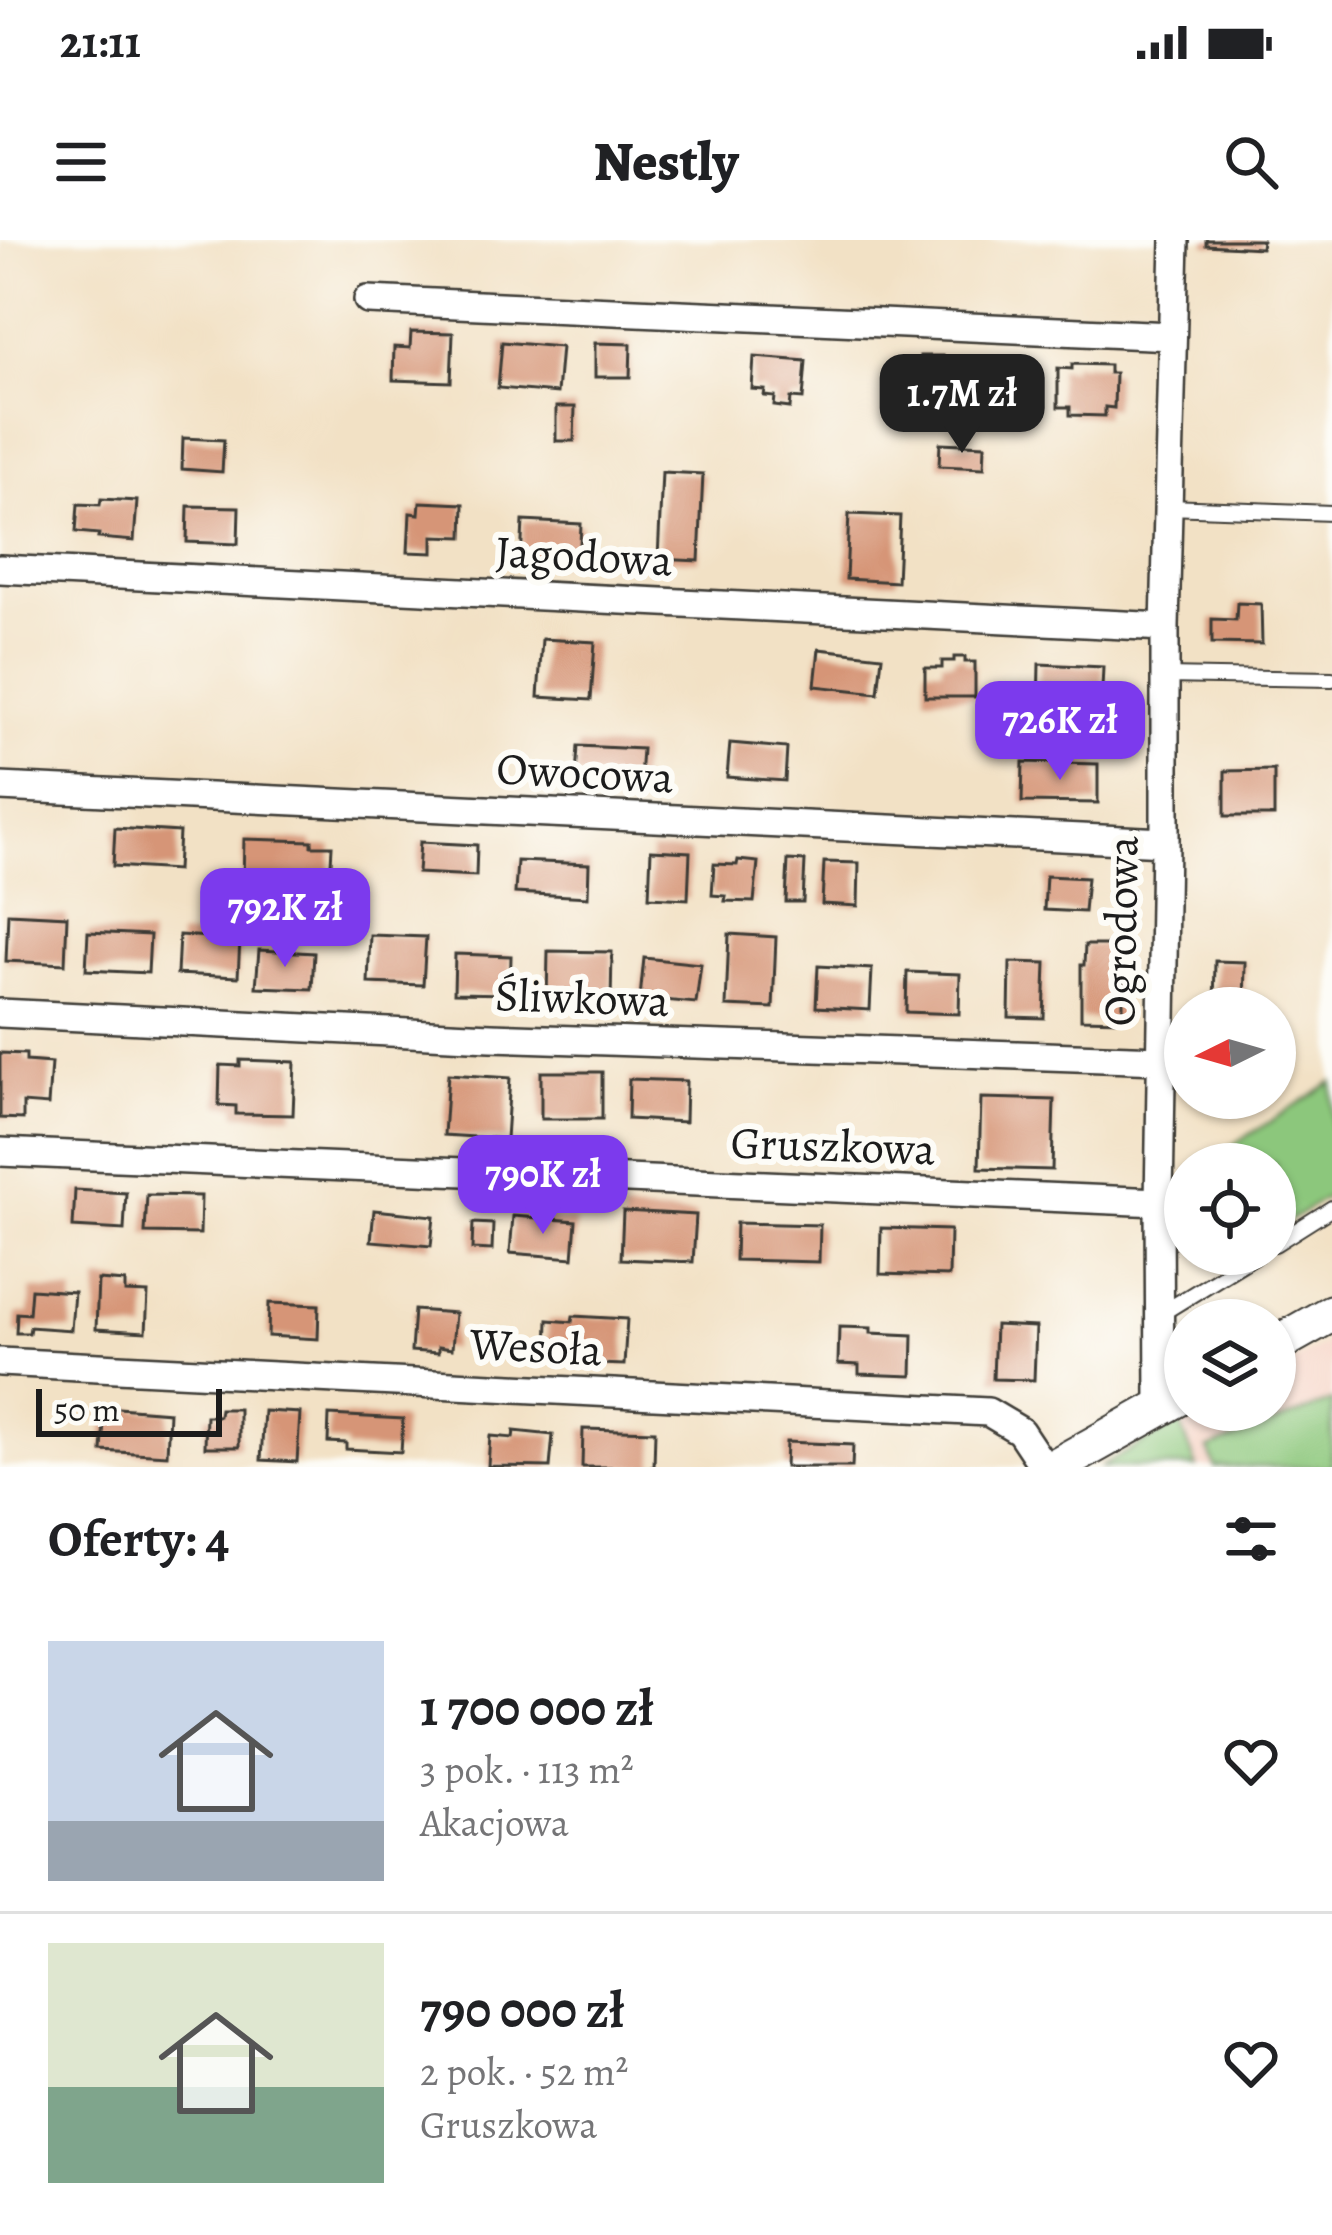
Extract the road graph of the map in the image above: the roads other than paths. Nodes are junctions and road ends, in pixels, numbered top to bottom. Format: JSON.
{"nodes":[{"id":1,"x":1175,"y":240,"type":"edge"},
{"id":2,"x":368,"y":300,"type":"dead end"},
{"id":3,"x":1172,"y":336,"type":"junction"},
{"id":4,"x":1168,"y":507,"type":"junction"},
{"id":5,"x":1332,"y":513,"type":"edge"},
{"id":6,"x":0,"y":569,"type":"edge"},
{"id":7,"x":1165,"y":627,"type":"junction"},
{"id":8,"x":1165,"y":676,"type":"junction"},
{"id":9,"x":1332,"y":680,"type":"edge"},
{"id":10,"x":0,"y":787,"type":"edge"},
{"id":11,"x":1166,"y":842,"type":"junction"},
{"id":12,"x":0,"y":1013,"type":"edge"},
{"id":13,"x":1161,"y":1060,"type":"junction"},
{"id":14,"x":0,"y":1151,"type":"edge"},
{"id":15,"x":1159,"y":1202,"type":"junction"},
{"id":16,"x":1332,"y":1208,"type":"edge"},
{"id":17,"x":1296,"y":1231,"type":"edge"},
{"id":18,"x":1224,"y":1275,"type":"edge"},
{"id":19,"x":1332,"y":1313,"type":"edge"},
{"id":20,"x":1159,"y":1316,"type":"junction"},
{"id":21,"x":1296,"y":1333,"type":"edge"},
{"id":22,"x":1164,"y":1349,"type":"edge"},
{"id":23,"x":0,"y":1362,"type":"edge"},
{"id":24,"x":1164,"y":1406,"type":"edge"},
{"id":25,"x":1043,"y":1467,"type":"edge"},
{"id":26,"x":1055,"y":1467,"type":"edge"}],
"edges":[{"from":1,"to":3,"type":"street","name":"Ogrodowa"},
{"from":2,"to":3,"type":"street"},
{"from":3,"to":4,"type":"street","name":"Ogrodowa"},
{"from":4,"to":5,"type":"lane"},
{"from":4,"to":7,"type":"street","name":"Ogrodowa"},
{"from":6,"to":7,"type":"street","name":"Jagodowa"},
{"from":7,"to":8,"type":"street","name":"Ogrodowa"},
{"from":8,"to":9,"type":"lane"},
{"from":8,"to":11,"type":"street","name":"Ogrodowa"},
{"from":10,"to":11,"type":"street","name":"Owocowa"},
{"from":11,"to":13,"type":"street","name":"Ogrodowa"},
{"from":12,"to":13,"type":"street","name":"Śliwkowa"},
{"from":13,"to":15,"type":"street","name":"Ogrodowa"},
{"from":14,"to":15,"type":"street","name":"Gruszkowa"},
{"from":15,"to":20,"type":"street","name":"Ogrodowa"},
{"from":16,"to":17,"type":"lane"},
{"from":18,"to":20,"type":"lane"},
{"from":19,"to":21,"type":"street"},
{"from":20,"to":22,"type":"street","name":"Ogrodowa"},
{"from":23,"to":25,"type":"street","name":"Wesoła"},
{"from":24,"to":26,"type":"street"}]}
